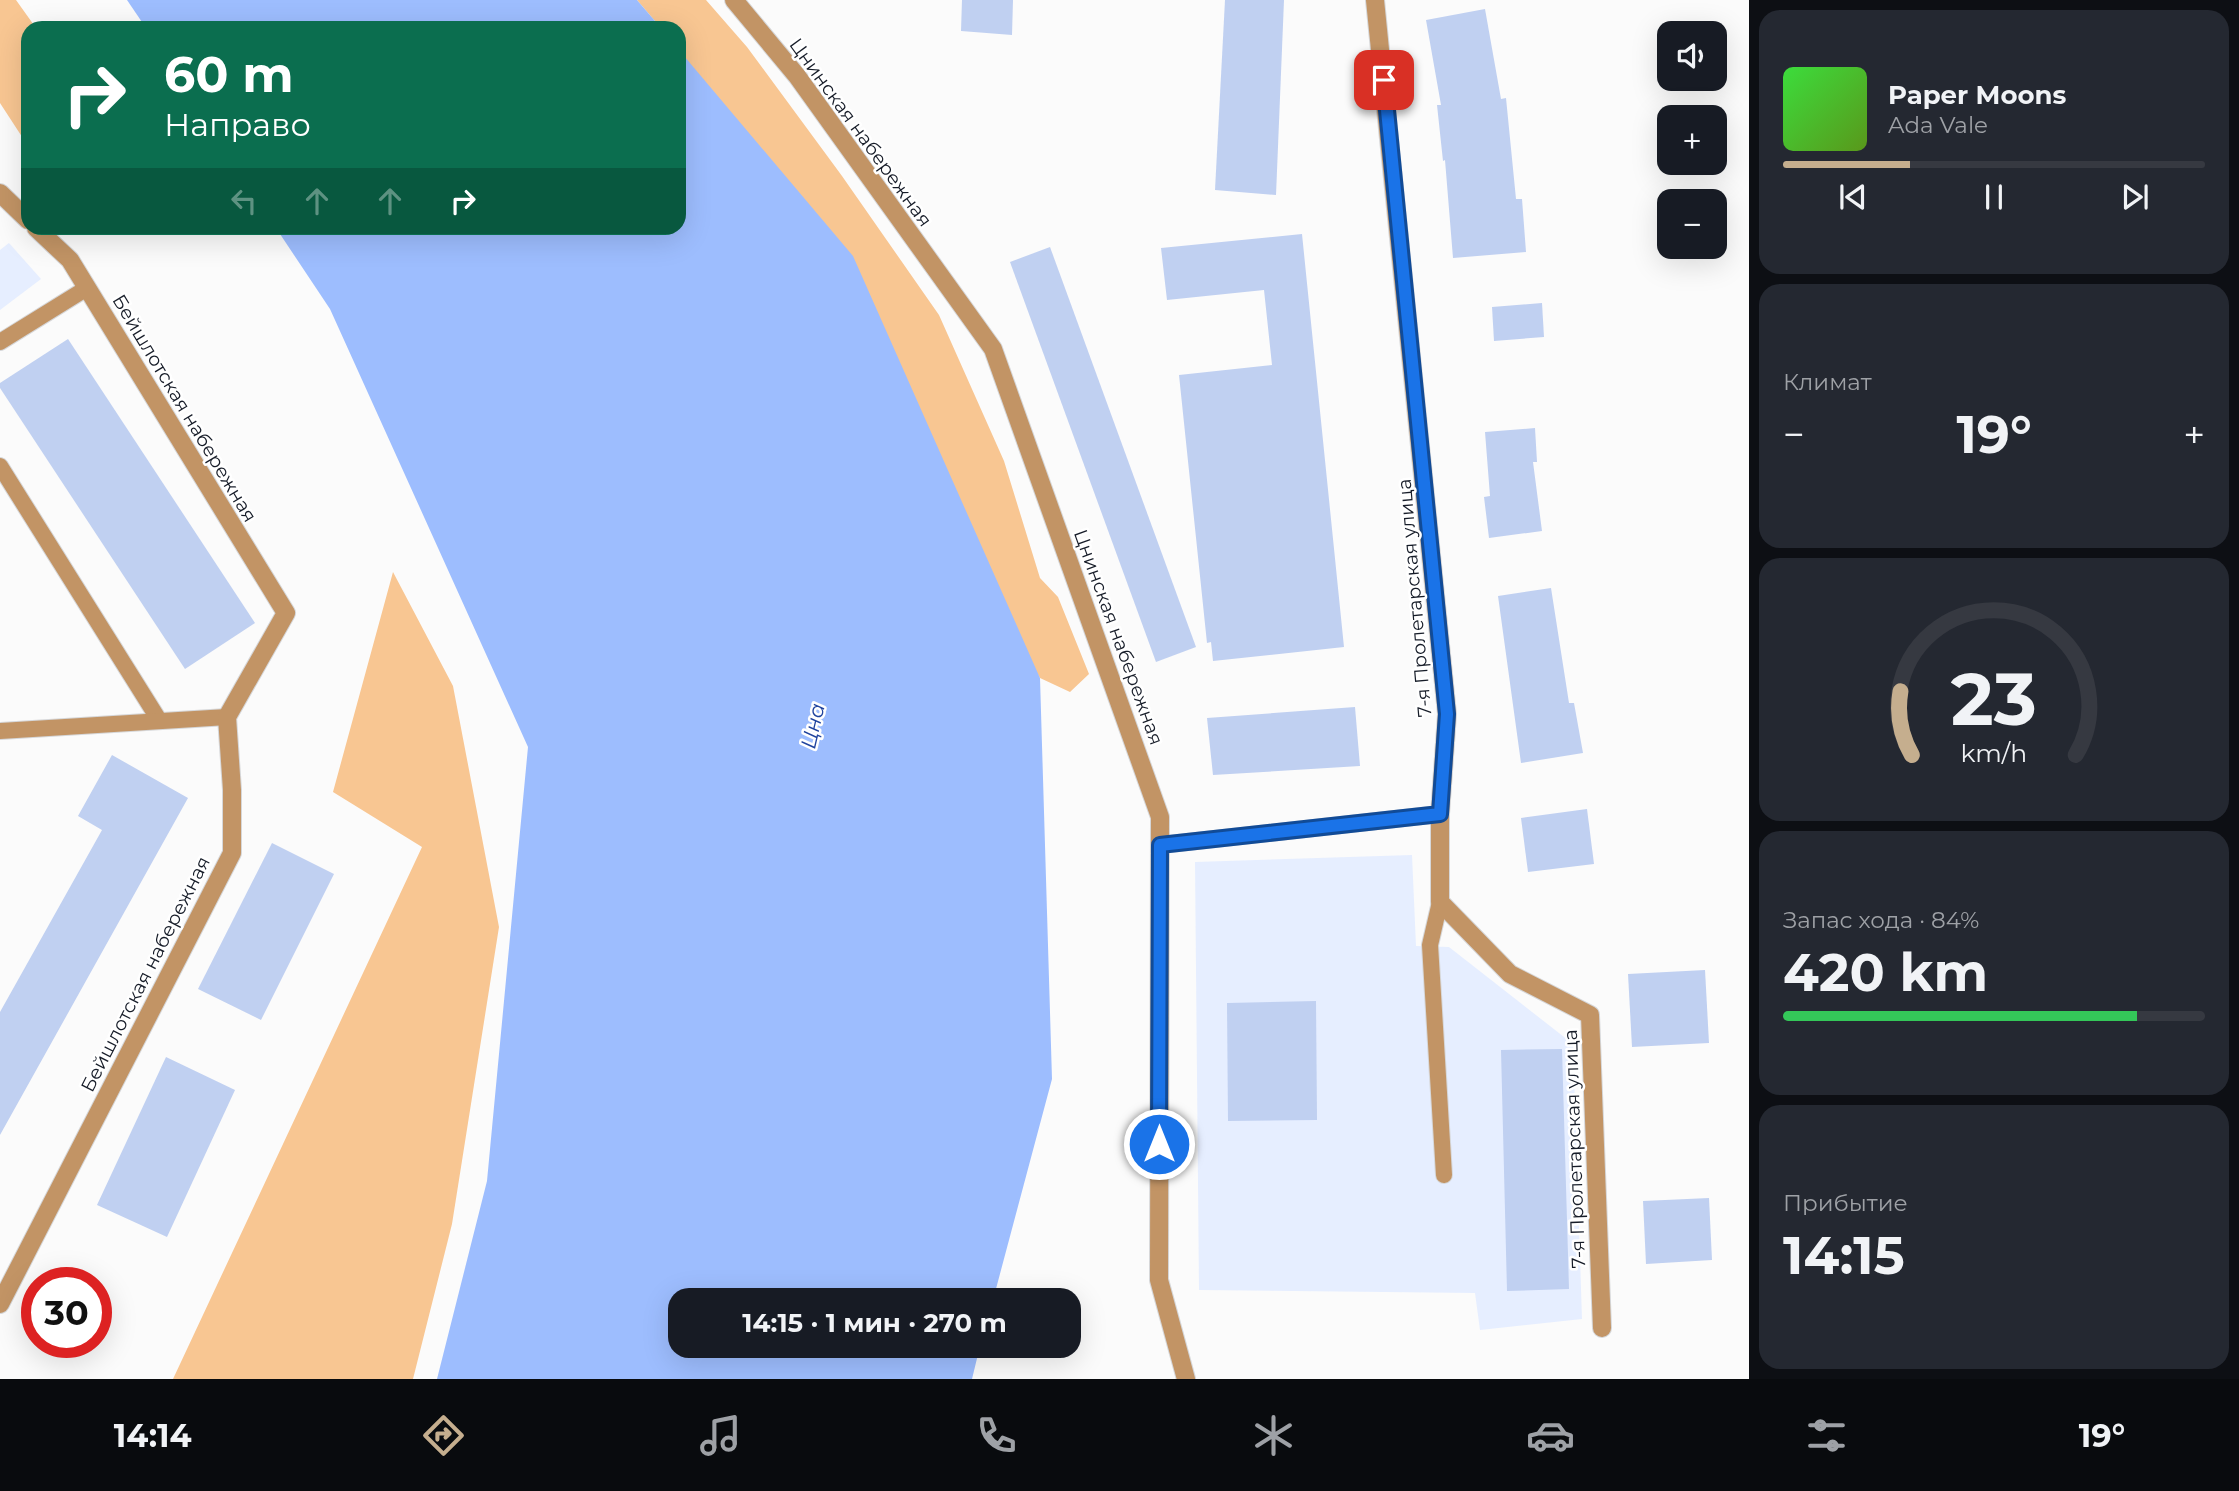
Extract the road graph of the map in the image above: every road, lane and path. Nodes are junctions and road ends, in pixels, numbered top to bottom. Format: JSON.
{"nodes":[{"id":1,"x":734,"y":0,"type":"edge"},
{"id":2,"x":1375,"y":0,"type":"edge"},
{"id":3,"x":0,"y":193,"type":"edge"},
{"id":4,"x":21,"y":213,"type":"edge"},
{"id":5,"x":43,"y":235,"type":"edge"},
{"id":6,"x":87,"y":288,"type":"junction"},
{"id":7,"x":0,"y":342,"type":"edge"},
{"id":8,"x":0,"y":467,"type":"edge"},
{"id":9,"x":227,"y":717,"type":"junction"},
{"id":10,"x":159,"y":720,"type":"junction"},
{"id":11,"x":0,"y":731,"type":"edge"},
{"id":12,"x":1440,"y":814,"type":"junction"},
{"id":13,"x":1160,"y":845,"type":"junction"},
{"id":14,"x":1440,"y":902,"type":"junction"},
{"id":15,"x":1444,"y":1175,"type":"dead end"},
{"id":16,"x":0,"y":1304,"type":"edge"},
{"id":17,"x":1602,"y":1328,"type":"dead end"},
{"id":18,"x":1186,"y":1379,"type":"edge"}],
"edges":[{"from":1,"to":13,"type":"street","name":"Цнинская набережная"},
{"from":2,"to":12,"type":"street","name":"7-я Пролетарская улица"},
{"from":3,"to":4,"type":"street"},
{"from":5,"to":6,"type":"street","name":"Бейшлотская набережная"},
{"from":6,"to":7,"type":"lane"},
{"from":6,"to":9,"type":"street","name":"Бейшлотская набережная"},
{"from":8,"to":10,"type":"lane"},
{"from":9,"to":10,"type":"lane"},
{"from":9,"to":16,"type":"street","name":"Бейшлотская набережная"},
{"from":10,"to":11,"type":"lane"},
{"from":12,"to":13,"type":"lane"},
{"from":12,"to":14,"type":"street","name":"7-я Пролетарская улица"},
{"from":13,"to":18,"type":"street","name":"Цнинская набережная"},
{"from":14,"to":15,"type":"lane"},
{"from":14,"to":17,"type":"street","name":"7-я Пролетарская улица"}]}
